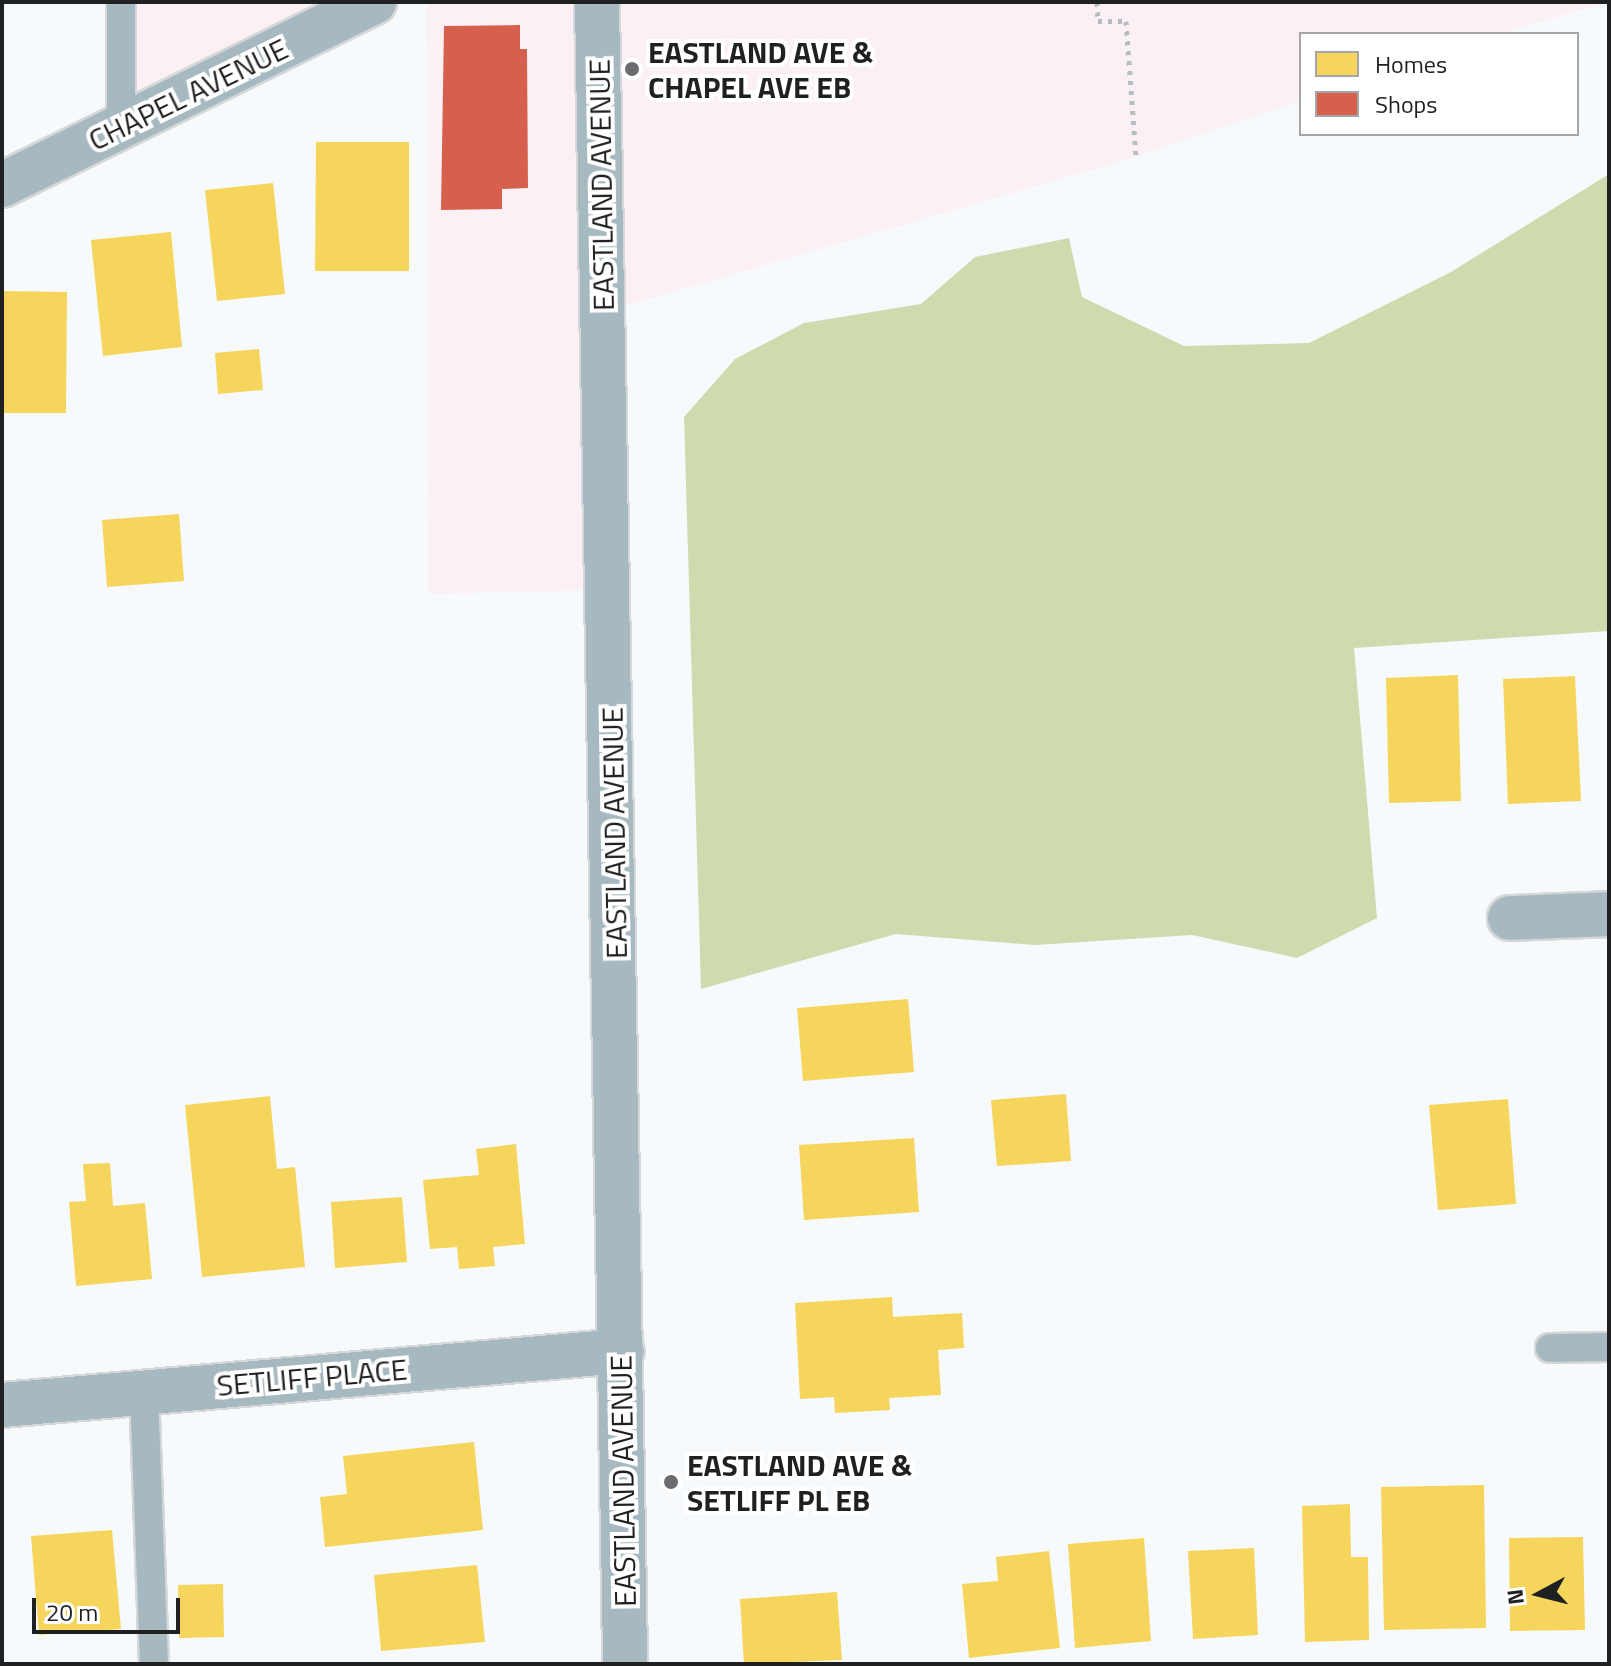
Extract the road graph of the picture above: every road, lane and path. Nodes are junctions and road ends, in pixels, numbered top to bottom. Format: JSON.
{"nodes":[{"id":1,"x":121,"y":2,"type":"edge"},
{"id":2,"x":374,"y":2,"type":"edge"},
{"id":3,"x":597,"y":2,"type":"edge"},
{"id":4,"x":1097,"y":2,"type":"edge"},
{"id":5,"x":121,"y":127,"type":"junction"},
{"id":6,"x":1136,"y":157,"type":"dead end"},
{"id":7,"x":2,"y":185,"type":"edge"},
{"id":8,"x":1609,"y":914,"type":"edge"},
{"id":9,"x":1510,"y":918,"type":"dead end"},
{"id":10,"x":1609,"y":1347,"type":"edge"},
{"id":11,"x":1550,"y":1348,"type":"dead end"},
{"id":12,"x":622,"y":1351,"type":"junction"},
{"id":13,"x":144,"y":1391,"type":"junction"},
{"id":14,"x":2,"y":1405,"type":"edge"},
{"id":15,"x":154,"y":1664,"type":"edge"},
{"id":16,"x":625,"y":1664,"type":"edge"}],
"edges":[{"from":1,"to":5,"type":"lane"},
{"from":2,"to":5,"type":"street","name":"CHAPEL AVENUE"},
{"from":3,"to":12,"type":"street","name":"EASTLAND AVENUE"},
{"from":4,"to":6,"type":"path"},
{"from":5,"to":7,"type":"street","name":"CHAPEL AVENUE"},
{"from":8,"to":9,"type":"street"},
{"from":10,"to":11,"type":"lane"},
{"from":12,"to":13,"type":"street","name":"SETLIFF PLACE"},
{"from":12,"to":16,"type":"street","name":"EASTLAND AVENUE"},
{"from":13,"to":14,"type":"street","name":"SETLIFF PLACE"},
{"from":13,"to":15,"type":"lane"}]}
